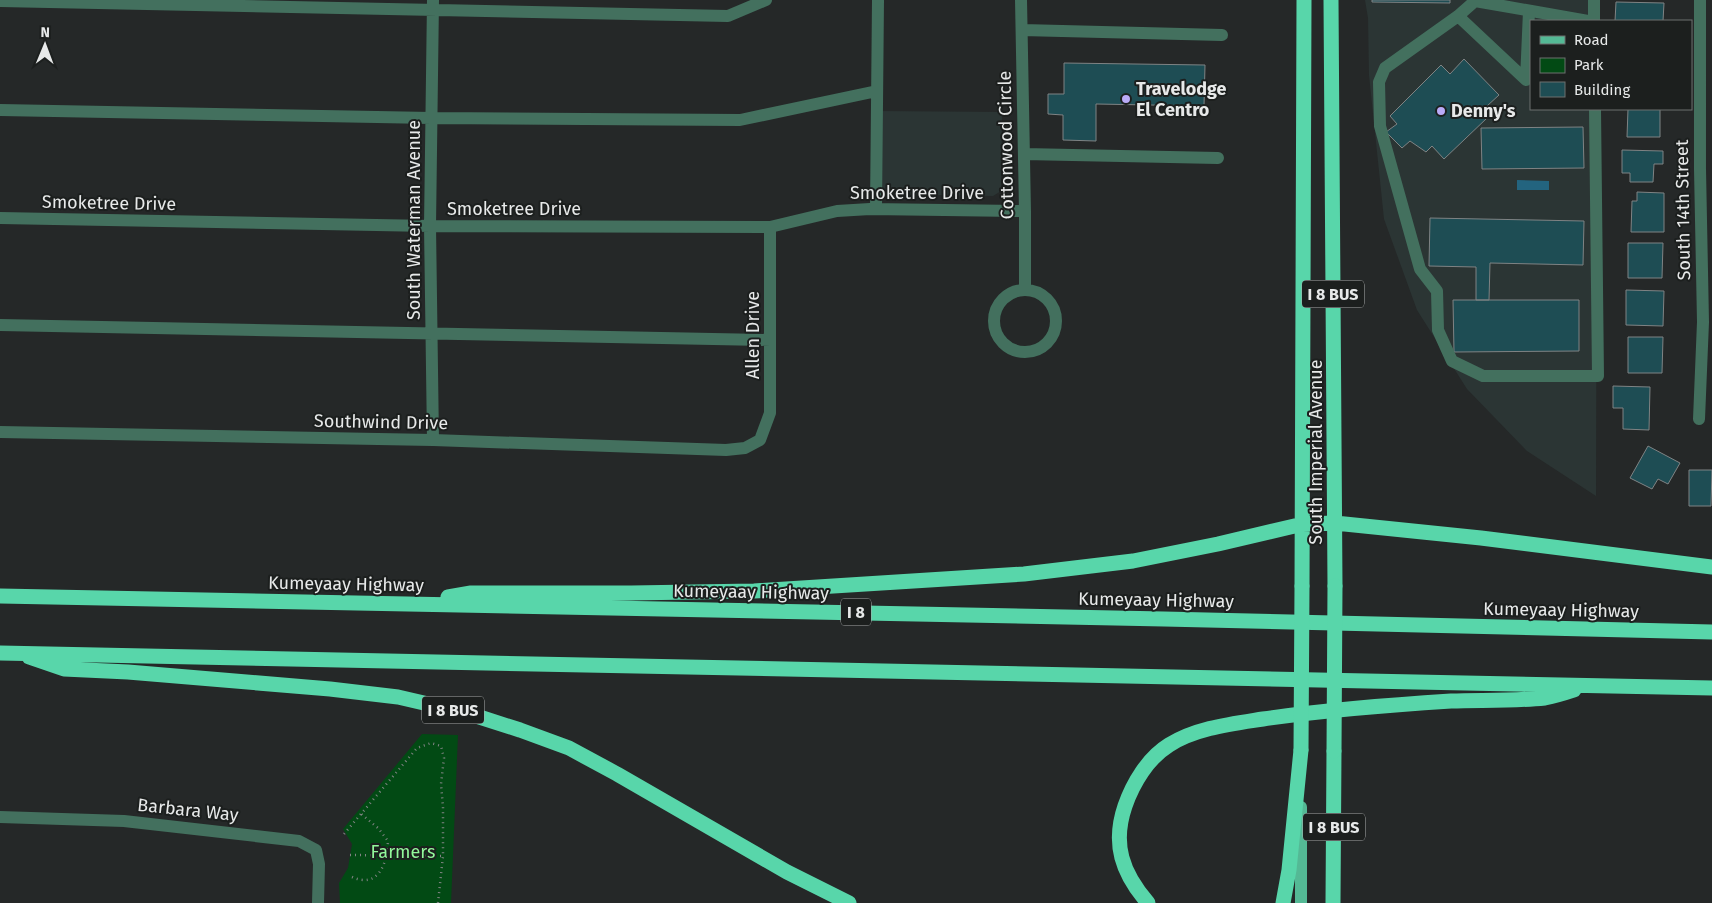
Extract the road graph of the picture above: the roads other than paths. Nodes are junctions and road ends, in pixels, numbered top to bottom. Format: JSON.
{"nodes":[{"id":1,"x":878,"y":0,"type":"edge"},
{"id":2,"x":1021,"y":0,"type":"edge"},
{"id":3,"x":1304,"y":0,"type":"edge"},
{"id":4,"x":1330,"y":0,"type":"edge"},
{"id":5,"x":1594,"y":0,"type":"edge"},
{"id":6,"x":1700,"y":0,"type":"edge"},
{"id":7,"x":0,"y":1,"type":"edge"},
{"id":8,"x":766,"y":1,"type":"edge"},
{"id":9,"x":1475,"y":1,"type":"edge"},
{"id":10,"x":433,"y":5,"type":"edge"},
{"id":11,"x":1529,"y":11,"type":"junction"},
{"id":12,"x":1458,"y":16,"type":"junction"},
{"id":13,"x":1582,"y":20,"type":"edge"},
{"id":14,"x":1594,"y":20,"type":"edge"},
{"id":15,"x":1022,"y":30,"type":"junction"},
{"id":16,"x":1222,"y":35,"type":"dead end"},
{"id":17,"x":1528,"y":83,"type":"edge"},
{"id":18,"x":877,"y":90,"type":"junction"},
{"id":19,"x":0,"y":110,"type":"edge"},
{"id":20,"x":1595,"y":110,"type":"edge"},
{"id":21,"x":431,"y":118,"type":"junction"},
{"id":22,"x":1024,"y":154,"type":"junction"},
{"id":23,"x":1218,"y":158,"type":"dead end"},
{"id":24,"x":1706,"y":170,"type":"edge"},
{"id":25,"x":876,"y":209,"type":"junction"},
{"id":26,"x":1026,"y":211,"type":"junction"},
{"id":27,"x":0,"y":218,"type":"edge"},
{"id":28,"x":430,"y":226,"type":"junction"},
{"id":29,"x":770,"y":227,"type":"junction"},
{"id":30,"x":1025,"y":290,"type":"junction"},
{"id":31,"x":0,"y":325,"type":"edge"},
{"id":32,"x":1708,"y":326,"type":"edge"},
{"id":33,"x":431,"y":332,"type":"junction"},
{"id":34,"x":770,"y":340,"type":"junction"},
{"id":35,"x":1698,"y":419,"type":"dead end"},
{"id":36,"x":0,"y":432,"type":"edge"},
{"id":37,"x":433,"y":440,"type":"junction"},
{"id":38,"x":760,"y":440,"type":"joint"},
{"id":39,"x":1335,"y":523,"type":"junction"},
{"id":40,"x":1302,"y":524,"type":"junction"},
{"id":41,"x":1712,"y":567,"type":"edge"},
{"id":42,"x":0,"y":596,"type":"edge"},
{"id":43,"x":410,"y":603,"type":"junction"},
{"id":44,"x":1712,"y":632,"type":"edge"},
{"id":45,"x":0,"y":653,"type":"edge"},
{"id":46,"x":16,"y":653,"type":"junction"},
{"id":47,"x":1592,"y":685,"type":"junction"},
{"id":48,"x":1712,"y":688,"type":"edge"},
{"id":49,"x":1302,"y":750,"type":"junction"},
{"id":50,"x":0,"y":817,"type":"edge"},
{"id":51,"x":318,"y":903,"type":"edge"},
{"id":52,"x":849,"y":903,"type":"edge"},
{"id":53,"x":1148,"y":903,"type":"edge"},
{"id":54,"x":1283,"y":903,"type":"edge"},
{"id":55,"x":1301,"y":903,"type":"edge"},
{"id":56,"x":1333,"y":903,"type":"edge"}],
"edges":[{"from":1,"to":18,"type":"street"},
{"from":2,"to":15,"type":"street","name":"Cottonwood Circle"},
{"from":3,"to":40,"type":"highway","name":"South Imperial Avenue","number":"I 8 BUS"},
{"from":4,"to":39,"type":"highway","name":"South Imperial Avenue","number":"I 8 BUS"},
{"from":5,"to":14,"type":"street"},
{"from":6,"to":24,"type":"street","name":"South 14th Street"},
{"from":7,"to":10,"type":"street"},
{"from":8,"to":10,"type":"street"},
{"from":9,"to":11,"type":"street"},
{"from":9,"to":12,"type":"street"},
{"from":10,"to":21,"type":"street","name":"South Waterman Avenue"},
{"from":11,"to":13,"type":"street"},
{"from":11,"to":17,"type":"street"},
{"from":12,"to":17,"type":"street"},
{"from":12,"to":20,"type":"street"},
{"from":15,"to":16,"type":"street"},
{"from":15,"to":22,"type":"street","name":"Cottonwood Circle"},
{"from":18,"to":21,"type":"street"},
{"from":18,"to":25,"type":"street"},
{"from":19,"to":21,"type":"street"},
{"from":21,"to":28,"type":"street","name":"South Waterman Avenue"},
{"from":22,"to":23,"type":"street"},
{"from":22,"to":26,"type":"street","name":"Cottonwood Circle"},
{"from":24,"to":32,"type":"street","name":"South 14th Street"},
{"from":25,"to":26,"type":"street","name":"Smoketree Drive"},
{"from":25,"to":29,"type":"street","name":"Smoketree Drive"},
{"from":26,"to":30,"type":"street","name":"Cottonwood Circle"},
{"from":27,"to":28,"type":"street","name":"Smoketree Drive"},
{"from":28,"to":29,"type":"street","name":"Smoketree Drive"},
{"from":28,"to":33,"type":"street","name":"South Waterman Avenue"},
{"from":29,"to":34,"type":"street","name":"Allen Drive"},
{"from":30,"to":30,"type":"street"},
{"from":31,"to":33,"type":"street"},
{"from":32,"to":35,"type":"street","name":"South 14th Street"},
{"from":33,"to":34,"type":"street"},
{"from":33,"to":37,"type":"street","name":"South Waterman Avenue"},
{"from":34,"to":38,"type":"street","name":"Allen Drive"},
{"from":36,"to":37,"type":"street","name":"Southwind Drive"},
{"from":37,"to":38,"type":"street","name":"Southwind Drive"},
{"from":39,"to":40,"type":"highway"},
{"from":39,"to":41,"type":"highway"},
{"from":39,"to":56,"type":"highway","name":"South Imperial Avenue","number":"I 8 BUS","bridge":true},
{"from":40,"to":43,"type":"highway"},
{"from":40,"to":49,"type":"highway","name":"South Imperial Avenue","bridge":true},
{"from":42,"to":43,"type":"highway","name":"Kumeyaay Highway","number":"I 8"},
{"from":43,"to":44,"type":"highway","name":"Kumeyaay Highway","number":"I 8"},
{"from":45,"to":46,"type":"highway"},
{"from":46,"to":47,"type":"highway"},
{"from":46,"to":52,"type":"highway","number":"I 8 BUS"},
{"from":47,"to":48,"type":"highway"},
{"from":47,"to":53,"type":"highway"},
{"from":49,"to":54,"type":"highway"},
{"from":49,"to":55,"type":"main road","name":"South Imperial Avenue"},
{"from":50,"to":51,"type":"street","name":"Barbara Way"}]}
